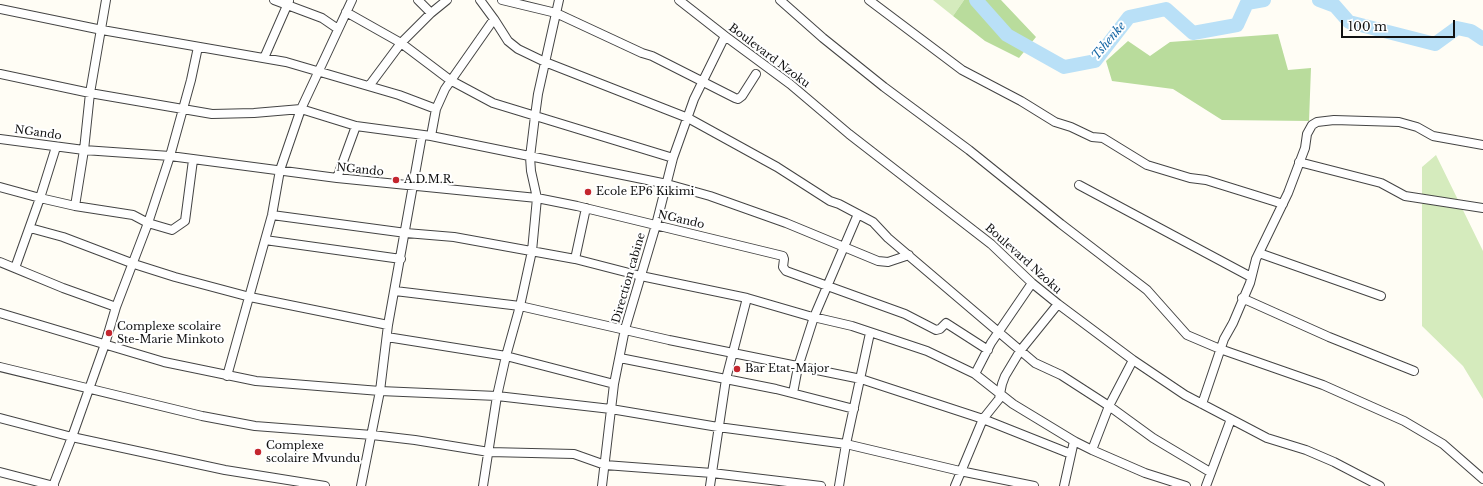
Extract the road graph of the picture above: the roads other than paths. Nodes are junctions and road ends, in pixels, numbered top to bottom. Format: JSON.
{"nodes":[{"id":1,"x":106,"y":0,"type":"edge"},
{"id":2,"x":274,"y":0,"type":"edge"},
{"id":3,"x":352,"y":0,"type":"edge"},
{"id":4,"x":418,"y":0,"type":"edge"},
{"id":5,"x":447,"y":0,"type":"edge"},
{"id":6,"x":480,"y":0,"type":"edge"},
{"id":7,"x":502,"y":0,"type":"edge"},
{"id":8,"x":559,"y":0,"type":"edge"},
{"id":9,"x":679,"y":0,"type":"edge"},
{"id":10,"x":780,"y":0,"type":"edge"},
{"id":11,"x":869,"y":0,"type":"edge"},
{"id":12,"x":288,"y":2,"type":"edge"},
{"id":13,"x":0,"y":9,"type":"edge"},
{"id":14,"x":346,"y":12,"type":"junction"},
{"id":15,"x":431,"y":13,"type":"junction"},
{"id":16,"x":556,"y":13,"type":"junction"},
{"id":17,"x":494,"y":19,"type":"junction"},
{"id":18,"x":338,"y":29,"type":"junction"},
{"id":19,"x":102,"y":30,"type":"junction"},
{"id":20,"x":725,"y":36,"type":"junction"},
{"id":21,"x":401,"y":44,"type":"junction"},
{"id":22,"x":198,"y":46,"type":"junction"},
{"id":23,"x":264,"y":58,"type":"junction"},
{"id":24,"x":545,"y":62,"type":"junction"},
{"id":25,"x":318,"y":72,"type":"junction"},
{"id":26,"x":0,"y":74,"type":"edge"},
{"id":27,"x":756,"y":74,"type":"dead end"},
{"id":28,"x":450,"y":80,"type":"junction"},
{"id":29,"x":704,"y":82,"type":"junction"},
{"id":30,"x":369,"y":86,"type":"junction"},
{"id":31,"x":90,"y":93,"type":"junction"},
{"id":32,"x":184,"y":108,"type":"junction"},
{"id":33,"x":301,"y":109,"type":"junction"},
{"id":34,"x":436,"y":109,"type":"junction"},
{"id":35,"x":535,"y":116,"type":"junction"},
{"id":36,"x":688,"y":118,"type":"junction"},
{"id":37,"x":356,"y":126,"type":"junction"},
{"id":38,"x":422,"y":135,"type":"junction"},
{"id":39,"x":431,"y":136,"type":"junction"},
{"id":40,"x":0,"y":139,"type":"edge"},
{"id":41,"x":1483,"y":145,"type":"edge"},
{"id":42,"x":56,"y":147,"type":"junction"},
{"id":43,"x":84,"y":150,"type":"junction"},
{"id":44,"x":170,"y":156,"type":"junction"},
{"id":45,"x":530,"y":157,"type":"junction"},
{"id":46,"x":673,"y":158,"type":"junction"},
{"id":47,"x":193,"y":160,"type":"junction"},
{"id":48,"x":1299,"y":162,"type":"junction"},
{"id":49,"x":280,"y":170,"type":"junction"},
{"id":50,"x":337,"y":178,"type":"junction"},
{"id":51,"x":667,"y":184,"type":"junction"},
{"id":52,"x":1079,"y":184,"type":"dead end"},
{"id":53,"x":413,"y":186,"type":"junction"},
{"id":54,"x":0,"y":187,"type":"edge"},
{"id":55,"x":40,"y":198,"type":"junction"},
{"id":56,"x":537,"y":198,"type":"junction"},
{"id":57,"x":1283,"y":204,"type":"junction"},
{"id":58,"x":75,"y":206,"type":"junction"},
{"id":59,"x":586,"y":208,"type":"junction"},
{"id":60,"x":1483,"y":208,"type":"edge"},
{"id":61,"x":858,"y":214,"type":"junction"},
{"id":62,"x":272,"y":215,"type":"junction"},
{"id":63,"x":148,"y":223,"type":"junction"},
{"id":64,"x":656,"y":225,"type":"junction"},
{"id":65,"x":30,"y":228,"type":"junction"},
{"id":66,"x":406,"y":233,"type":"junction"},
{"id":67,"x":265,"y":240,"type":"junction"},
{"id":68,"x":843,"y":247,"type":"junction"},
{"id":69,"x":532,"y":251,"type":"junction"},
{"id":70,"x":1259,"y":253,"type":"junction"},
{"id":71,"x":908,"y":255,"type":"junction"},
{"id":72,"x":401,"y":259,"type":"junction"},
{"id":73,"x":575,"y":259,"type":"junction"},
{"id":74,"x":0,"y":262,"type":"edge"},
{"id":75,"x":134,"y":264,"type":"junction"},
{"id":76,"x":15,"y":268,"type":"junction"},
{"id":77,"x":641,"y":276,"type":"junction"},
{"id":78,"x":1251,"y":277,"type":"junction"},
{"id":79,"x":1032,"y":283,"type":"junction"},
{"id":80,"x":827,"y":286,"type":"junction"},
{"id":81,"x":395,"y":291,"type":"junction"},
{"id":82,"x":1381,"y":296,"type":"dead end"},
{"id":83,"x":250,"y":297,"type":"junction"},
{"id":84,"x":747,"y":298,"type":"junction"},
{"id":85,"x":1242,"y":298,"type":"junction"},
{"id":86,"x":1058,"y":304,"type":"junction"},
{"id":87,"x":520,"y":306,"type":"junction"},
{"id":88,"x":116,"y":307,"type":"junction"},
{"id":89,"x":0,"y":313,"type":"edge"},
{"id":90,"x":814,"y":317,"type":"junction"},
{"id":91,"x":388,"y":325,"type":"junction"},
{"id":92,"x":626,"y":329,"type":"junction"},
{"id":93,"x":999,"y":332,"type":"junction"},
{"id":94,"x":870,"y":333,"type":"junction"},
{"id":95,"x":387,"y":336,"type":"junction"},
{"id":96,"x":105,"y":344,"type":"junction"},
{"id":97,"x":1220,"y":349,"type":"junction"},
{"id":98,"x":988,"y":350,"type":"junction"},
{"id":99,"x":1020,"y":352,"type":"junction"},
{"id":100,"x":732,"y":354,"type":"junction"},
{"id":101,"x":506,"y":356,"type":"junction"},
{"id":102,"x":620,"y":358,"type":"junction"},
{"id":103,"x":1133,"y":360,"type":"junction"},
{"id":104,"x":0,"y":367,"type":"edge"},
{"id":105,"x":798,"y":367,"type":"junction"},
{"id":106,"x":1414,"y":371,"type":"dead end"},
{"id":107,"x":975,"y":374,"type":"junction"},
{"id":108,"x":227,"y":376,"type":"junction"},
{"id":109,"x":726,"y":379,"type":"junction"},
{"id":110,"x":861,"y":379,"type":"junction"},
{"id":111,"x":614,"y":384,"type":"junction"},
{"id":112,"x":89,"y":388,"type":"junction"},
{"id":113,"x":380,"y":391,"type":"junction"},
{"id":114,"x":793,"y":393,"type":"junction"},
{"id":115,"x":1000,"y":395,"type":"junction"},
{"id":116,"x":497,"y":396,"type":"junction"},
{"id":117,"x":1202,"y":404,"type":"junction"},
{"id":118,"x":1109,"y":406,"type":"junction"},
{"id":119,"x":611,"y":409,"type":"junction"},
{"id":120,"x":854,"y":409,"type":"junction"},
{"id":121,"x":0,"y":418,"type":"edge"},
{"id":122,"x":983,"y":419,"type":"junction"},
{"id":123,"x":1231,"y":419,"type":"junction"},
{"id":124,"x":718,"y":427,"type":"junction"},
{"id":125,"x":372,"y":435,"type":"junction"},
{"id":126,"x":72,"y":436,"type":"junction"},
{"id":127,"x":1074,"y":441,"type":"junction"},
{"id":128,"x":846,"y":444,"type":"junction"},
{"id":129,"x":1092,"y":450,"type":"junction"},
{"id":130,"x":489,"y":452,"type":"junction"},
{"id":131,"x":1071,"y":454,"type":"junction"},
{"id":132,"x":605,"y":465,"type":"junction"},
{"id":133,"x":0,"y":472,"type":"edge"},
{"id":134,"x":960,"y":472,"type":"junction"},
{"id":135,"x":1210,"y":472,"type":"junction"},
{"id":136,"x":712,"y":473,"type":"junction"},
{"id":137,"x":1483,"y":479,"type":"edge"},
{"id":138,"x":53,"y":486,"type":"edge"},
{"id":139,"x":325,"y":486,"type":"edge"},
{"id":140,"x":361,"y":486,"type":"edge"},
{"id":141,"x":483,"y":486,"type":"edge"},
{"id":142,"x":602,"y":486,"type":"edge"},
{"id":143,"x":710,"y":486,"type":"edge"},
{"id":144,"x":822,"y":486,"type":"edge"},
{"id":145,"x":839,"y":486,"type":"edge"},
{"id":146,"x":954,"y":486,"type":"edge"},
{"id":147,"x":1034,"y":486,"type":"edge"},
{"id":148,"x":1064,"y":486,"type":"edge"},
{"id":149,"x":1186,"y":486,"type":"edge"},
{"id":150,"x":1206,"y":486,"type":"edge"},
{"id":151,"x":1380,"y":486,"type":"edge"}],
"edges":[{"from":1,"to":19,"type":"street"},
{"from":2,"to":12,"type":"street"},
{"from":3,"to":14,"type":"street"},
{"from":4,"to":15,"type":"street"},
{"from":5,"to":15,"type":"street"},
{"from":6,"to":17,"type":"street"},
{"from":7,"to":16,"type":"street"},
{"from":8,"to":16,"type":"street"},
{"from":9,"to":20,"type":"street","name":"Boulevard Nzoku"},
{"from":10,"to":97,"type":"street"},
{"from":11,"to":57,"type":"street"},
{"from":12,"to":18,"type":"street"},
{"from":12,"to":23,"type":"street"},
{"from":13,"to":19,"type":"street"},
{"from":14,"to":18,"type":"street"},
{"from":14,"to":21,"type":"street"},
{"from":15,"to":21,"type":"street"},
{"from":16,"to":24,"type":"street"},
{"from":16,"to":29,"type":"street"},
{"from":17,"to":24,"type":"street"},
{"from":17,"to":28,"type":"street"},
{"from":18,"to":25,"type":"street"},
{"from":19,"to":22,"type":"street"},
{"from":19,"to":31,"type":"street"},
{"from":20,"to":29,"type":"street","name":"Direction cabine"},
{"from":20,"to":79,"type":"street","name":"Boulevard Nzoku"},
{"from":21,"to":28,"type":"street"},
{"from":21,"to":30,"type":"street"},
{"from":22,"to":23,"type":"street"},
{"from":22,"to":32,"type":"street"},
{"from":23,"to":25,"type":"street"},
{"from":24,"to":35,"type":"street"},
{"from":24,"to":36,"type":"street"},
{"from":25,"to":30,"type":"street"},
{"from":25,"to":33,"type":"street"},
{"from":26,"to":31,"type":"street"},
{"from":27,"to":29,"type":"street"},
{"from":28,"to":34,"type":"street"},
{"from":28,"to":35,"type":"street"},
{"from":29,"to":36,"type":"street","name":"Direction cabine"},
{"from":30,"to":34,"type":"street"},
{"from":31,"to":32,"type":"street"},
{"from":31,"to":43,"type":"street"},
{"from":32,"to":33,"type":"street"},
{"from":32,"to":44,"type":"street"},
{"from":33,"to":37,"type":"street"},
{"from":33,"to":49,"type":"street"},
{"from":34,"to":39,"type":"street"},
{"from":35,"to":45,"type":"street"},
{"from":35,"to":46,"type":"street"},
{"from":36,"to":46,"type":"street","name":"Direction cabine"},
{"from":36,"to":61,"type":"street"},
{"from":37,"to":38,"type":"street"},
{"from":37,"to":50,"type":"street"},
{"from":38,"to":39,"type":"street"},
{"from":38,"to":53,"type":"street"},
{"from":39,"to":45,"type":"street"},
{"from":40,"to":42,"type":"street","name":"NGando"},
{"from":41,"to":48,"type":"street"},
{"from":42,"to":43,"type":"street","name":"NGando"},
{"from":42,"to":55,"type":"street"},
{"from":43,"to":44,"type":"street","name":"NGando"},
{"from":43,"to":58,"type":"street"},
{"from":44,"to":47,"type":"street","name":"NGando"},
{"from":44,"to":63,"type":"street"},
{"from":45,"to":51,"type":"street"},
{"from":45,"to":56,"type":"street"},
{"from":46,"to":51,"type":"street","name":"Direction cabine"},
{"from":47,"to":49,"type":"street","name":"NGando"},
{"from":47,"to":63,"type":"street"},
{"from":48,"to":57,"type":"street"},
{"from":48,"to":60,"type":"street"},
{"from":49,"to":50,"type":"street","name":"NGando"},
{"from":49,"to":62,"type":"street"},
{"from":50,"to":53,"type":"street","name":"NGando"},
{"from":51,"to":64,"type":"street","name":"Direction cabine"},
{"from":51,"to":68,"type":"street"},
{"from":52,"to":78,"type":"street"},
{"from":53,"to":56,"type":"street","name":"NGando"},
{"from":53,"to":66,"type":"street"},
{"from":54,"to":55,"type":"street"},
{"from":55,"to":58,"type":"street"},
{"from":55,"to":65,"type":"street"},
{"from":56,"to":59,"type":"street","name":"NGando"},
{"from":56,"to":69,"type":"street"},
{"from":57,"to":70,"type":"street"},
{"from":58,"to":63,"type":"street"},
{"from":59,"to":64,"type":"street","name":"NGando"},
{"from":59,"to":73,"type":"street"},
{"from":61,"to":68,"type":"street"},
{"from":61,"to":71,"type":"street"},
{"from":62,"to":66,"type":"street"},
{"from":62,"to":67,"type":"street"},
{"from":63,"to":75,"type":"street"},
{"from":64,"to":77,"type":"street","name":"Direction cabine"},
{"from":64,"to":80,"type":"street","name":"NGando"},
{"from":65,"to":75,"type":"street"},
{"from":65,"to":76,"type":"street"},
{"from":66,"to":69,"type":"street"},
{"from":66,"to":72,"type":"street"},
{"from":67,"to":72,"type":"street"},
{"from":67,"to":83,"type":"street"},
{"from":68,"to":71,"type":"street"},
{"from":68,"to":80,"type":"street"},
{"from":69,"to":73,"type":"street"},
{"from":69,"to":87,"type":"street"},
{"from":70,"to":78,"type":"street"},
{"from":70,"to":82,"type":"street"},
{"from":71,"to":93,"type":"street"},
{"from":72,"to":81,"type":"street"},
{"from":73,"to":77,"type":"street"},
{"from":74,"to":76,"type":"street"},
{"from":75,"to":83,"type":"street"},
{"from":75,"to":88,"type":"street"},
{"from":76,"to":88,"type":"street"},
{"from":77,"to":84,"type":"street"},
{"from":77,"to":92,"type":"street","name":"Direction cabine"},
{"from":78,"to":85,"type":"street"},
{"from":79,"to":86,"type":"street","name":"Boulevard Nzoku"},
{"from":79,"to":93,"type":"street"},
{"from":80,"to":90,"type":"street"},
{"from":80,"to":98,"type":"street"},
{"from":81,"to":87,"type":"street"},
{"from":81,"to":91,"type":"street"},
{"from":83,"to":91,"type":"street"},
{"from":83,"to":108,"type":"street"},
{"from":84,"to":90,"type":"street"},
{"from":84,"to":100,"type":"street"},
{"from":85,"to":97,"type":"street"},
{"from":85,"to":106,"type":"street"},
{"from":86,"to":99,"type":"street"},
{"from":86,"to":103,"type":"street","name":"Boulevard Nzoku"},
{"from":87,"to":92,"type":"street"},
{"from":87,"to":101,"type":"street"},
{"from":88,"to":96,"type":"street"},
{"from":89,"to":96,"type":"street"},
{"from":90,"to":94,"type":"street"},
{"from":90,"to":105,"type":"street"},
{"from":91,"to":95,"type":"street"},
{"from":92,"to":100,"type":"street"},
{"from":92,"to":102,"type":"street","name":"Direction cabine"},
{"from":93,"to":98,"type":"street"},
{"from":93,"to":99,"type":"street"},
{"from":94,"to":107,"type":"street"},
{"from":94,"to":110,"type":"street"},
{"from":95,"to":101,"type":"street"},
{"from":95,"to":113,"type":"street"},
{"from":96,"to":108,"type":"street"},
{"from":96,"to":112,"type":"street"},
{"from":97,"to":117,"type":"street"},
{"from":97,"to":137,"type":"street"},
{"from":98,"to":107,"type":"street"},
{"from":99,"to":115,"type":"street"},
{"from":99,"to":118,"type":"street"},
{"from":100,"to":105,"type":"street"},
{"from":100,"to":109,"type":"street"},
{"from":101,"to":111,"type":"street"},
{"from":101,"to":116,"type":"street"},
{"from":102,"to":109,"type":"street"},
{"from":102,"to":111,"type":"street","name":"Direction cabine"},
{"from":103,"to":117,"type":"street","name":"Boulevard Nzoku"},
{"from":103,"to":118,"type":"street"},
{"from":104,"to":112,"type":"street"},
{"from":105,"to":110,"type":"street"},
{"from":105,"to":114,"type":"street"},
{"from":107,"to":115,"type":"street"},
{"from":108,"to":113,"type":"street"},
{"from":109,"to":114,"type":"street"},
{"from":109,"to":124,"type":"street"},
{"from":110,"to":120,"type":"street"},
{"from":110,"to":122,"type":"street"},
{"from":111,"to":119,"type":"street","name":"Direction cabine"},
{"from":112,"to":125,"type":"street"},
{"from":112,"to":126,"type":"street"},
{"from":113,"to":116,"type":"street"},
{"from":113,"to":125,"type":"street"},
{"from":114,"to":120,"type":"street"},
{"from":115,"to":122,"type":"street"},
{"from":115,"to":127,"type":"street"},
{"from":116,"to":119,"type":"street"},
{"from":116,"to":130,"type":"street"},
{"from":117,"to":123,"type":"street","name":"Boulevard Nzoku"},
{"from":118,"to":129,"type":"street"},
{"from":118,"to":135,"type":"street"},
{"from":119,"to":124,"type":"street"},
{"from":119,"to":132,"type":"street","name":"Direction cabine"},
{"from":120,"to":128,"type":"street"},
{"from":121,"to":126,"type":"street"},
{"from":122,"to":131,"type":"street"},
{"from":122,"to":134,"type":"street"},
{"from":123,"to":135,"type":"street"},
{"from":123,"to":151,"type":"street","name":"Boulevard Nzoku"},
{"from":124,"to":128,"type":"street"},
{"from":124,"to":136,"type":"street"},
{"from":125,"to":130,"type":"street"},
{"from":125,"to":140,"type":"street"},
{"from":126,"to":138,"type":"street"},
{"from":126,"to":139,"type":"street"},
{"from":127,"to":129,"type":"street"},
{"from":127,"to":131,"type":"street"},
{"from":128,"to":134,"type":"street"},
{"from":128,"to":145,"type":"street"},
{"from":129,"to":149,"type":"street"},
{"from":130,"to":132,"type":"street"},
{"from":130,"to":141,"type":"street"},
{"from":131,"to":148,"type":"street"},
{"from":132,"to":136,"type":"street"},
{"from":132,"to":142,"type":"street","name":"Direction cabine"},
{"from":133,"to":138,"type":"street"},
{"from":134,"to":146,"type":"street"},
{"from":134,"to":147,"type":"street"},
{"from":135,"to":150,"type":"street"},
{"from":136,"to":143,"type":"street"},
{"from":136,"to":144,"type":"street"}]}
